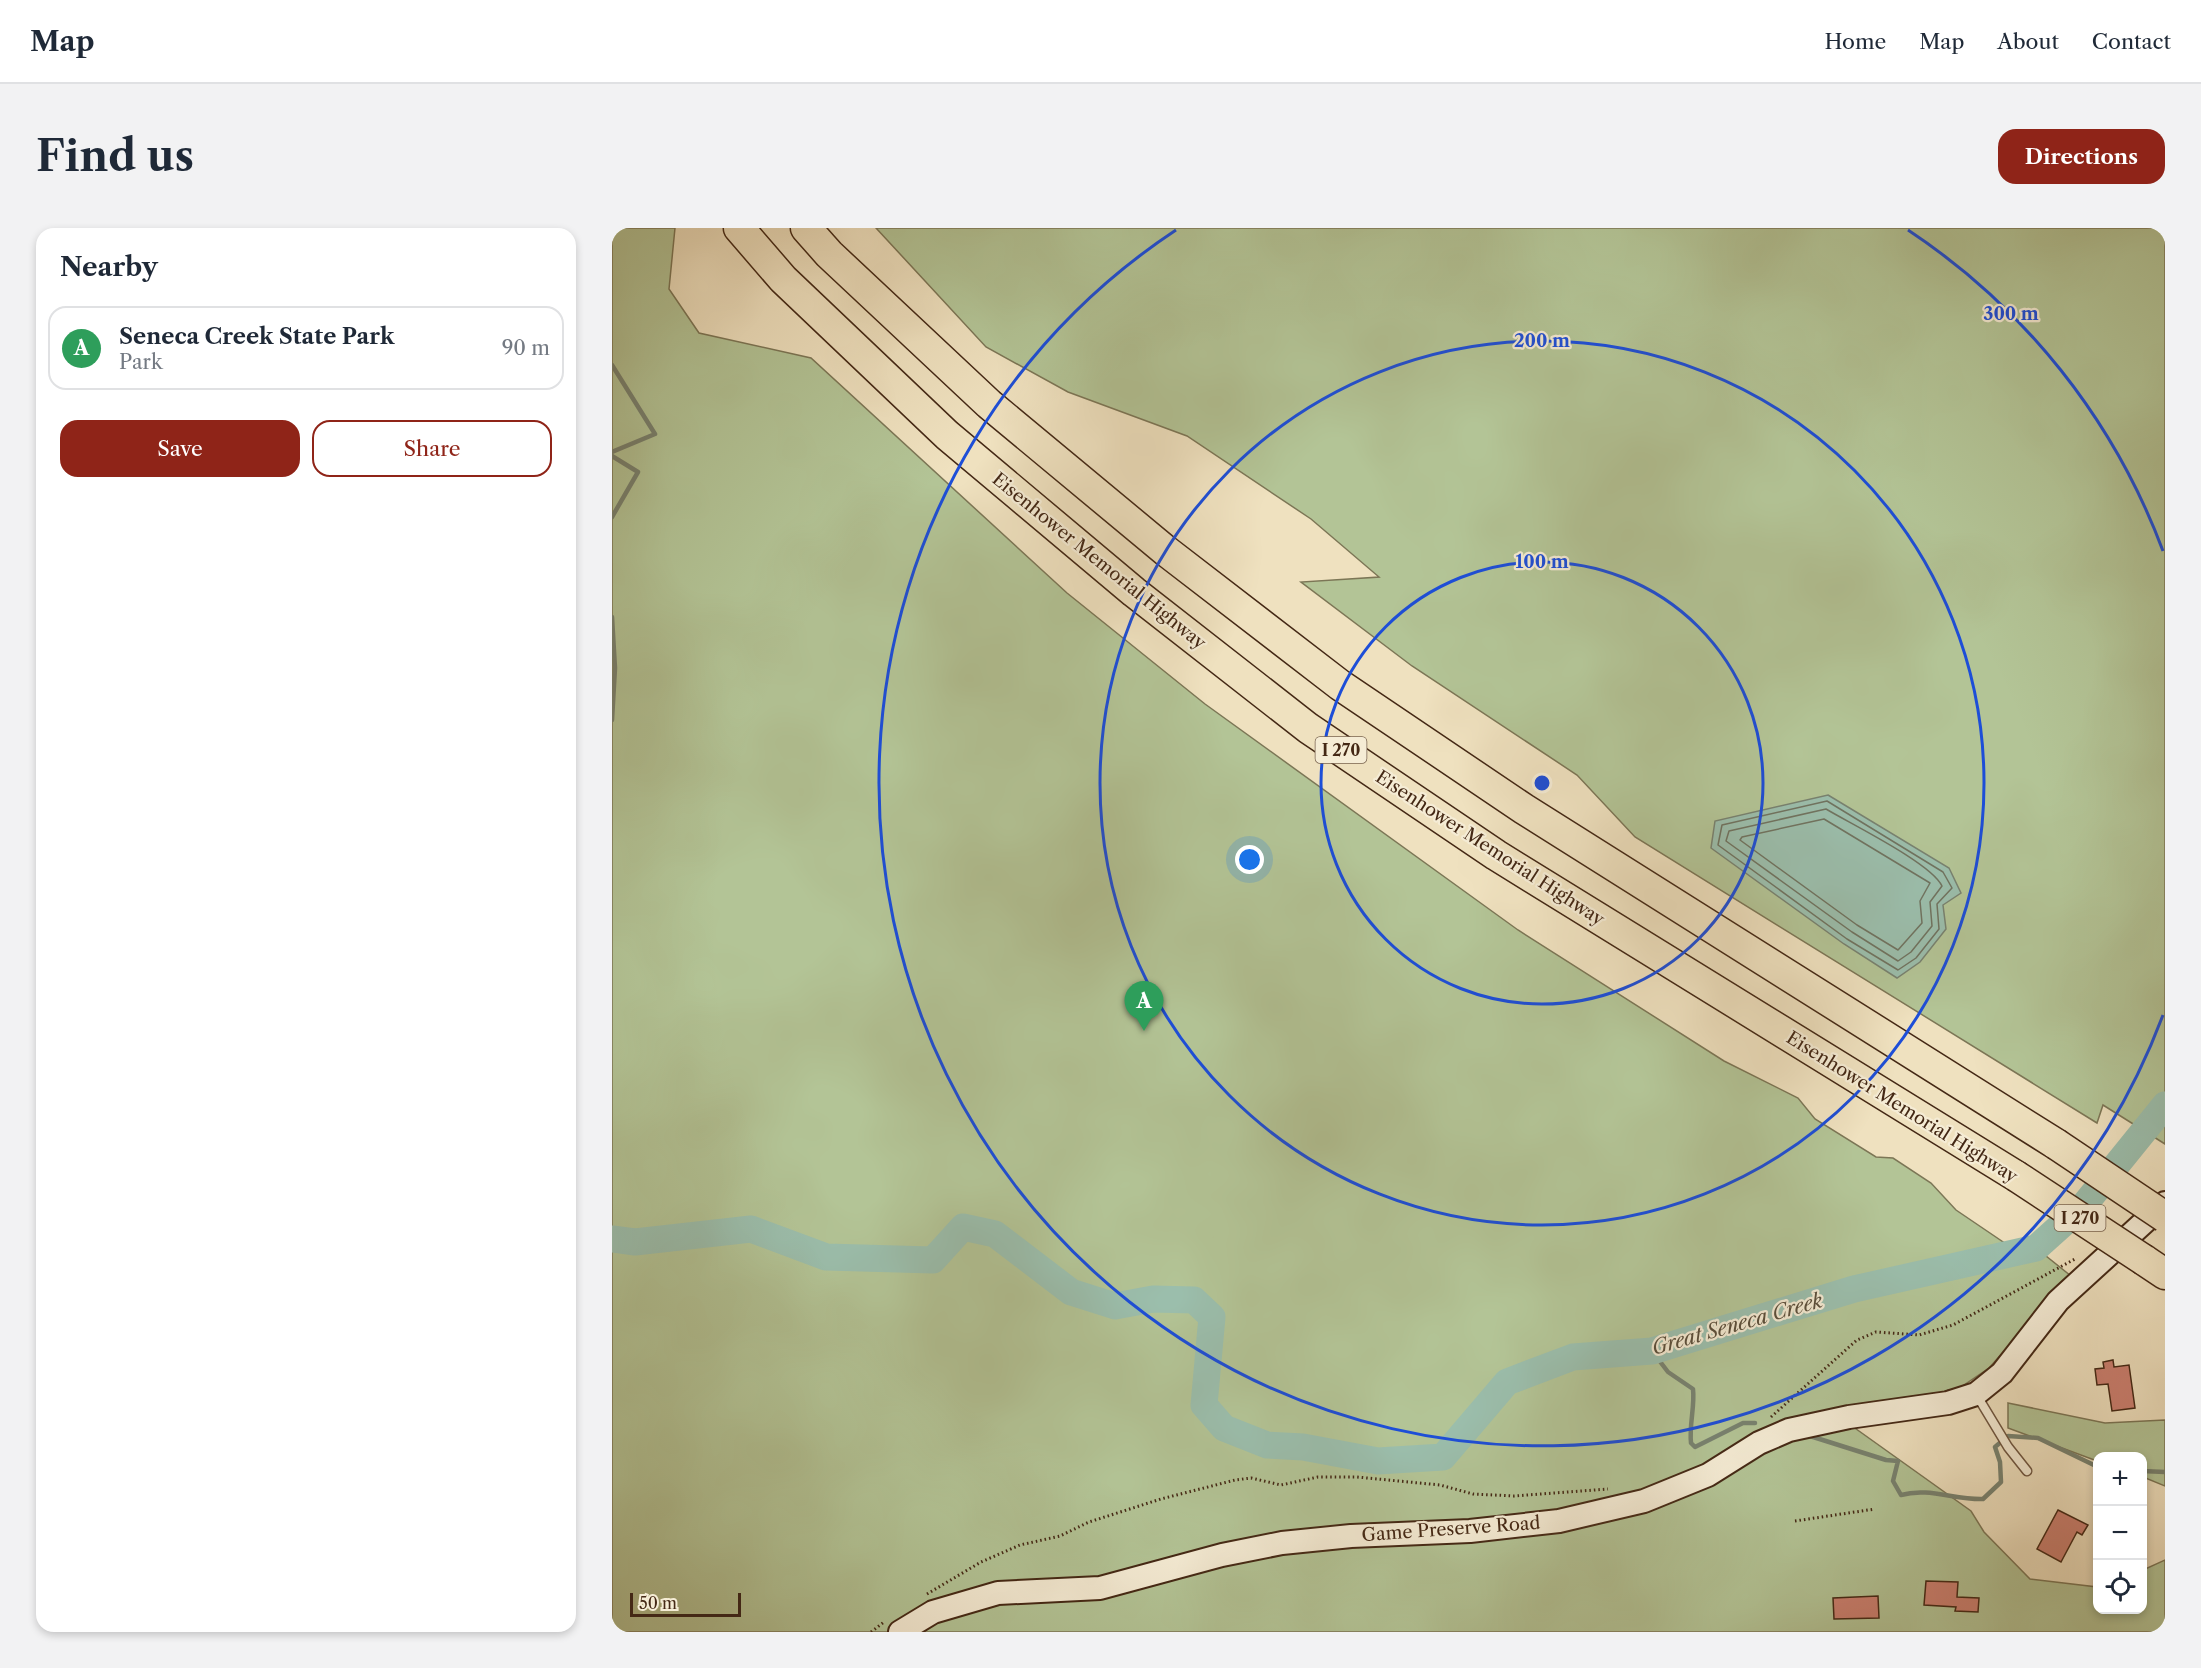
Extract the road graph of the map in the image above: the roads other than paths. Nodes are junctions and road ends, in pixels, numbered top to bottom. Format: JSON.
{"nodes":[{"id":1,"x":739,"y":228,"type":"edge"},
{"id":2,"x":806,"y":228,"type":"edge"},
{"id":3,"x":2165,"y":1203,"type":"edge"},
{"id":4,"x":2165,"y":1217,"type":"edge"},
{"id":5,"x":2154,"y":1267,"type":"edge"},
{"id":6,"x":1976,"y":1394,"type":"junction"},
{"id":7,"x":2027,"y":1471,"type":"dead end"},
{"id":8,"x":897,"y":1624,"type":"edge"}],
"edges":[{"from":1,"to":5,"type":"highway","name":"Eisenhower Memorial Highway","number":"I 270","bridge":true},
{"from":2,"to":4,"type":"highway","number":"I 270","bridge":true},
{"from":3,"to":6,"type":"street","name":"Game Preserve Road"},
{"from":6,"to":7,"type":"lane"},
{"from":6,"to":8,"type":"street","name":"Game Preserve Road"}]}
